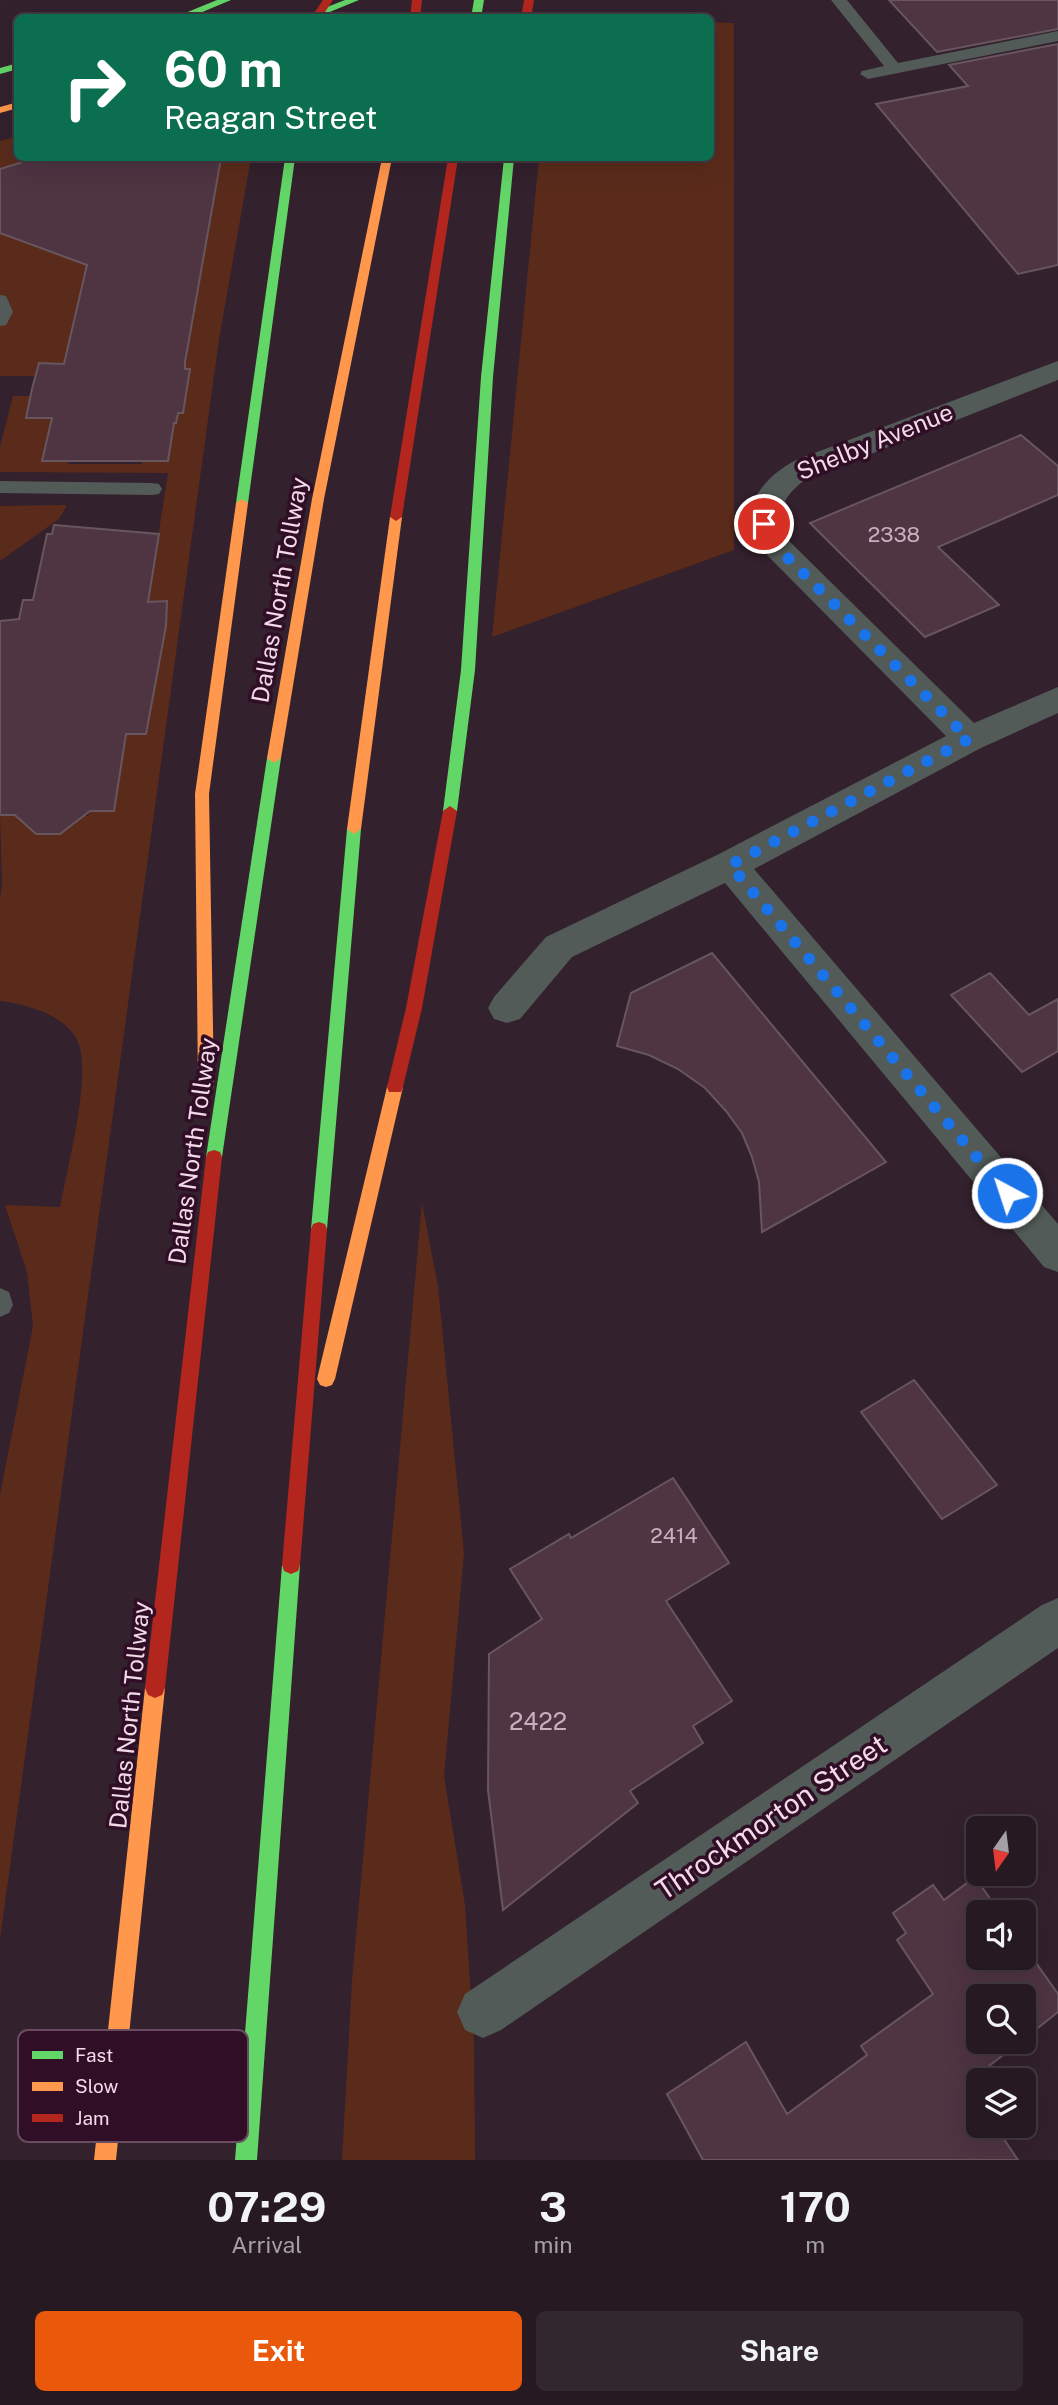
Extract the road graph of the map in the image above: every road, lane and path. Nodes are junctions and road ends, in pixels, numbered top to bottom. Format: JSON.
{"nodes":[{"id":1,"x":226,"y":0,"type":"edge"},
{"id":2,"x":354,"y":0,"type":"edge"},
{"id":3,"x":839,"y":0,"type":"edge"},
{"id":4,"x":317,"y":12,"type":"edge"},
{"id":5,"x":189,"y":14,"type":"edge"},
{"id":6,"x":1058,"y":36,"type":"edge"},
{"id":7,"x":894,"y":69,"type":"junction"},
{"id":8,"x":868,"y":74,"type":"dead end"},
{"id":9,"x":290,"y":161,"type":"edge"},
{"id":10,"x":386,"y":161,"type":"edge"},
{"id":11,"x":453,"y":161,"type":"edge"},
{"id":12,"x":509,"y":161,"type":"edge"},
{"id":13,"x":0,"y":300,"type":"edge"},
{"id":14,"x":0,"y":321,"type":"edge"},
{"id":15,"x":1058,"y":370,"type":"edge"},
{"id":16,"x":0,"y":487,"type":"edge"},
{"id":17,"x":152,"y":489,"type":"dead end"},
{"id":18,"x":1058,"y":699,"type":"edge"},
{"id":19,"x":969,"y":739,"type":"junction"},
{"id":20,"x":730,"y":865,"type":"junction"},
{"id":21,"x":507,"y":1008,"type":"dead end"},
{"id":22,"x":207,"y":1200,"type":"junction"},
{"id":23,"x":1058,"y":1254,"type":"edge"},
{"id":24,"x":295,"y":1507,"type":"junction"},
{"id":25,"x":1058,"y":1621,"type":"edge"},
{"id":26,"x":484,"y":2012,"type":"dead end"},
{"id":27,"x":120,"y":2030,"type":"edge"},
{"id":28,"x":248,"y":2133,"type":"edge"},
{"id":29,"x":108,"y":2142,"type":"edge"},
{"id":30,"x":247,"y":2142,"type":"edge"},
{"id":31,"x":106,"y":2160,"type":"edge"},
{"id":32,"x":246,"y":2160,"type":"edge"}],
"edges":[{"from":1,"to":5,"type":"main road"},
{"from":2,"to":4,"type":"main road"},
{"from":3,"to":7,"type":"lane"},
{"from":6,"to":7,"type":"lane"},
{"from":7,"to":8,"type":"lane"},
{"from":9,"to":22,"type":"main road"},
{"from":10,"to":22,"type":"main road","name":"Dallas North Tollway"},
{"from":11,"to":24,"type":"main road"},
{"from":12,"to":24,"type":"main road"},
{"from":13,"to":14,"type":"lane"},
{"from":15,"to":19,"type":"street","name":"Shelby Avenue"},
{"from":16,"to":17,"type":"lane"},
{"from":18,"to":19,"type":"street"},
{"from":19,"to":20,"type":"street"},
{"from":20,"to":21,"type":"street"},
{"from":20,"to":23,"type":"street"},
{"from":22,"to":27,"type":"main road","name":"Dallas North Tollway"},
{"from":24,"to":28,"type":"main road"},
{"from":25,"to":26,"type":"street","name":"Throckmorton Street"},
{"from":29,"to":31,"type":"main road","name":"Dallas North Tollway"},
{"from":30,"to":32,"type":"main road"}]}
